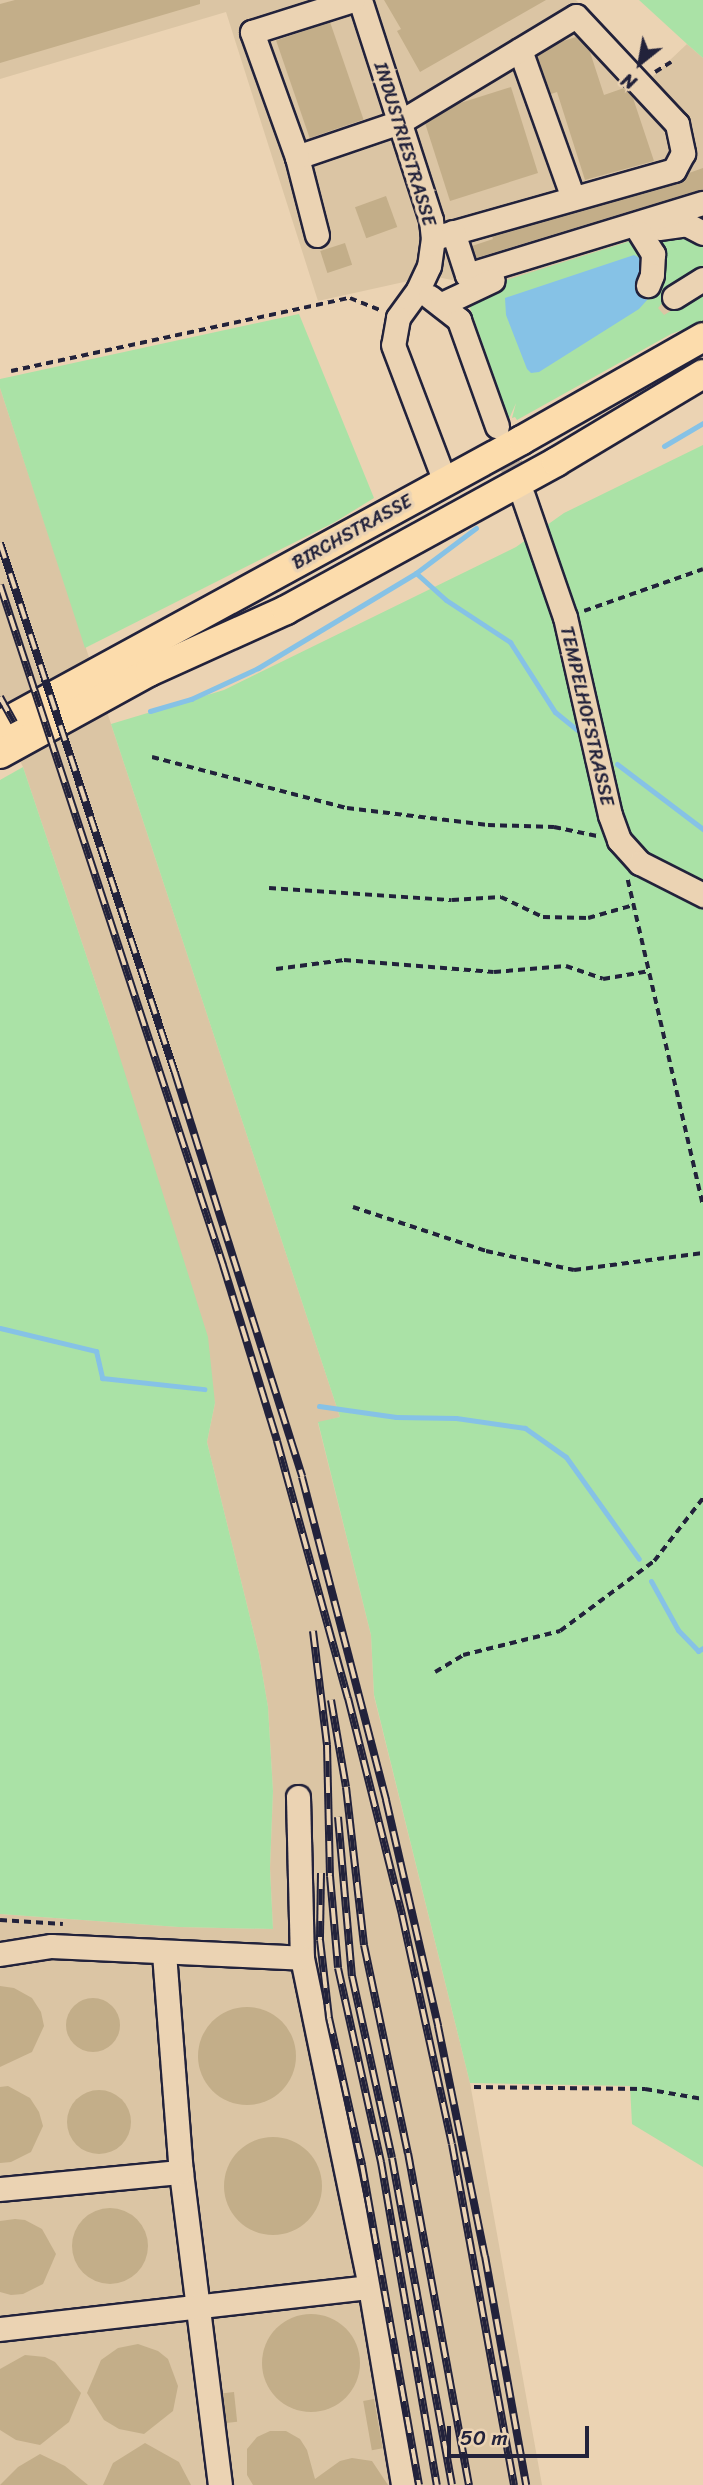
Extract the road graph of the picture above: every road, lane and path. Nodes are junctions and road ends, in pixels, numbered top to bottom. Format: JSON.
{"nodes":[{"id":1,"x":353,"y":0,"type":"edge"},
{"id":2,"x":360,"y":0,"type":"edge"},
{"id":3,"x":520,"y":50,"type":"junction"},
{"id":4,"x":670,"y":62,"type":"dead end"},
{"id":5,"x":652,"y":75,"type":"dead end"},
{"id":6,"x":400,"y":122,"type":"junction"},
{"id":7,"x":681,"y":144,"type":"junction"},
{"id":8,"x":703,"y":154,"type":"edge"},
{"id":9,"x":297,"y":157,"type":"junction"},
{"id":10,"x":572,"y":198,"type":"junction"},
{"id":11,"x":703,"y":203,"type":"edge"},
{"id":12,"x":640,"y":233,"type":"junction"},
{"id":13,"x":703,"y":233,"type":"edge"},
{"id":14,"x":317,"y":235,"type":"dead end"},
{"id":15,"x":443,"y":235,"type":"junction"},
{"id":16,"x":703,"y":279,"type":"edge"},
{"id":17,"x":648,"y":285,"type":"dead end"},
{"id":18,"x":418,"y":290,"type":"junction"},
{"id":19,"x":674,"y":297,"type":"dead end"},
{"id":20,"x":443,"y":304,"type":"junction"},
{"id":21,"x":398,"y":318,"type":"junction"},
{"id":22,"x":703,"y":337,"type":"edge"},
{"id":23,"x":11,"y":371,"type":"dead end"},
{"id":24,"x":703,"y":373,"type":"edge"},
{"id":25,"x":497,"y":426,"type":"tunnel mouth"},
{"id":26,"x":445,"y":482,"type":"junction"},
{"id":27,"x":523,"y":496,"type":"tunnel mouth"},
{"id":28,"x":461,"y":513,"type":"junction"},
{"id":29,"x":703,"y":569,"type":"edge"},
{"id":30,"x":565,"y":617,"type":"junction"},
{"id":31,"x":0,"y":725,"type":"edge"},
{"id":32,"x":0,"y":754,"type":"edge"},
{"id":33,"x":152,"y":757,"type":"dead end"},
{"id":34,"x":619,"y":840,"type":"junction"},
{"id":35,"x":628,"y":879,"type":"dead end"},
{"id":36,"x":269,"y":888,"type":"dead end"},
{"id":37,"x":703,"y":895,"type":"edge"},
{"id":38,"x":634,"y":905,"type":"junction"},
{"id":39,"x":276,"y":968,"type":"dead end"},
{"id":40,"x":649,"y":971,"type":"junction"},
{"id":41,"x":703,"y":1205,"type":"edge"},
{"id":42,"x":353,"y":1207,"type":"dead end"},
{"id":43,"x":703,"y":1253,"type":"edge"},
{"id":44,"x":703,"y":1498,"type":"edge"},
{"id":45,"x":435,"y":1672,"type":"dead end"},
{"id":46,"x":298,"y":1797,"type":"dead end"},
{"id":47,"x":164,"y":1953,"type":"junction"},
{"id":48,"x":0,"y":1954,"type":"edge"},
{"id":49,"x":302,"y":1958,"type":"junction"},
{"id":50,"x":474,"y":2087,"type":"dead end"},
{"id":51,"x":703,"y":2099,"type":"edge"},
{"id":52,"x":181,"y":2172,"type":"junction"},
{"id":53,"x":0,"y":2189,"type":"edge"},
{"id":54,"x":370,"y":2287,"type":"junction"},
{"id":55,"x":200,"y":2305,"type":"junction"},
{"id":56,"x":0,"y":2329,"type":"edge"},
{"id":57,"x":220,"y":2485,"type":"edge"},
{"id":58,"x":403,"y":2485,"type":"edge"}],
"edges":[{"from":1,"to":9,"type":"street"},
{"from":2,"to":6,"type":"street","name":"INDUSTRIESTRASSE"},
{"from":3,"to":6,"type":"street"},
{"from":3,"to":7,"type":"street"},
{"from":3,"to":10,"type":"street"},
{"from":4,"to":5,"type":"path"},
{"from":6,"to":9,"type":"street"},
{"from":6,"to":15,"type":"street","name":"INDUSTRIESTRASSE"},
{"from":7,"to":8,"type":"street"},
{"from":7,"to":10,"type":"street"},
{"from":9,"to":14,"type":"street"},
{"from":10,"to":15,"type":"street"},
{"from":11,"to":15,"type":"street"},
{"from":12,"to":13,"type":"street"},
{"from":12,"to":17,"type":"street"},
{"from":12,"to":20,"type":"street"},
{"from":15,"to":18,"type":"street","name":"INDUSTRIESTRASSE"},
{"from":16,"to":19,"type":"street"},
{"from":18,"to":20,"type":"street"},
{"from":18,"to":21,"type":"street","name":"INDUSTRIESTRASSE"},
{"from":20,"to":25,"type":"street"},
{"from":21,"to":23,"type":"path"},
{"from":21,"to":26,"type":"street"},
{"from":22,"to":26,"type":"main road","name":"BIRCHSTRASSE"},
{"from":24,"to":28,"type":"main road","name":"BIRCHSTRASSE"},
{"from":26,"to":28,"type":"main road"},
{"from":26,"to":31,"type":"main road","name":"BIRCHSTRASSE"},
{"from":27,"to":30,"type":"street","name":"TEMPELHOFSTRASSE"},
{"from":28,"to":32,"type":"main road","name":"BIRCHSTRASSE"},
{"from":29,"to":30,"type":"path"},
{"from":30,"to":34,"type":"street","name":"TEMPELHOFSTRASSE"},
{"from":33,"to":34,"type":"path"},
{"from":34,"to":37,"type":"street","name":"TEMPELHOFSTRASSE"},
{"from":35,"to":38,"type":"path"},
{"from":36,"to":38,"type":"path"},
{"from":38,"to":40,"type":"path"},
{"from":39,"to":40,"type":"path"},
{"from":40,"to":41,"type":"path"},
{"from":42,"to":43,"type":"path"},
{"from":44,"to":45,"type":"path"},
{"from":46,"to":49,"type":"street"},
{"from":47,"to":48,"type":"street"},
{"from":47,"to":49,"type":"street"},
{"from":47,"to":52,"type":"street"},
{"from":49,"to":54,"type":"street"},
{"from":50,"to":51,"type":"path"},
{"from":52,"to":53,"type":"street"},
{"from":52,"to":55,"type":"street"},
{"from":54,"to":55,"type":"street"},
{"from":54,"to":58,"type":"street"},
{"from":55,"to":56,"type":"street"},
{"from":55,"to":57,"type":"street"}]}
